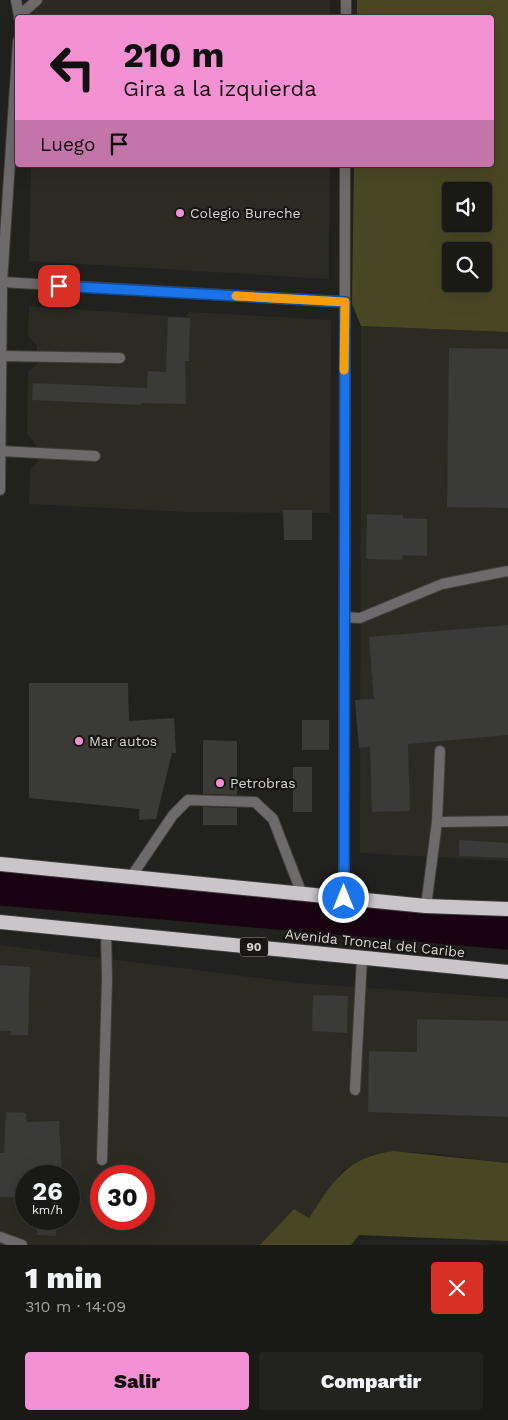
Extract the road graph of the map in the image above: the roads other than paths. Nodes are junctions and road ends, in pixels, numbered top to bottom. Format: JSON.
{"nodes":[{"id":1,"x":16,"y":0,"type":"edge"},
{"id":2,"x":37,"y":0,"type":"edge"},
{"id":3,"x":346,"y":0,"type":"edge"},
{"id":4,"x":19,"y":15,"type":"edge"},
{"id":5,"x":21,"y":15,"type":"edge"},
{"id":6,"x":346,"y":15,"type":"edge"},
{"id":7,"x":15,"y":86,"type":"edge"},
{"id":8,"x":345,"y":167,"type":"edge"},
{"id":9,"x":2,"y":282,"type":"junction"},
{"id":10,"x":345,"y":302,"type":"junction"},
{"id":11,"x":2,"y":356,"type":"junction"},
{"id":12,"x":120,"y":358,"type":"dead end"},
{"id":13,"x":0,"y":452,"type":"edge"},
{"id":14,"x":95,"y":456,"type":"dead end"},
{"id":15,"x":0,"y":490,"type":"edge"},
{"id":16,"x":508,"y":571,"type":"edge"},
{"id":17,"x":344,"y":617,"type":"junction"},
{"id":18,"x":440,"y":751,"type":"dead end"},
{"id":19,"x":508,"y":821,"type":"edge"},
{"id":20,"x":437,"y":822,"type":"junction"},
{"id":21,"x":0,"y":864,"type":"edge"},
{"id":22,"x":131,"y":877,"type":"junction"},
{"id":23,"x":302,"y":894,"type":"junction"},
{"id":24,"x":344,"y":898,"type":"junction"},
{"id":25,"x":426,"y":906,"type":"junction"},
{"id":26,"x":508,"y":909,"type":"edge"},
{"id":27,"x":0,"y":922,"type":"edge"},
{"id":28,"x":106,"y":933,"type":"junction"},
{"id":29,"x":362,"y":958,"type":"junction"},
{"id":30,"x":508,"y":972,"type":"edge"},
{"id":31,"x":355,"y":1090,"type":"dead end"},
{"id":32,"x":102,"y":1160,"type":"dead end"},
{"id":33,"x":0,"y":1238,"type":"edge"},
{"id":34,"x":22,"y":1245,"type":"edge"}],
"edges":[{"from":1,"to":4,"type":"street"},
{"from":2,"to":5,"type":"street"},
{"from":3,"to":6,"type":"street"},
{"from":7,"to":9,"type":"street"},
{"from":8,"to":10,"type":"street"},
{"from":9,"to":10,"type":"street"},
{"from":9,"to":11,"type":"street"},
{"from":10,"to":17,"type":"street"},
{"from":11,"to":12,"type":"street"},
{"from":11,"to":13,"type":"street"},
{"from":13,"to":14,"type":"street"},
{"from":13,"to":15,"type":"street"},
{"from":16,"to":17,"type":"street"},
{"from":17,"to":24,"type":"street"},
{"from":18,"to":20,"type":"street"},
{"from":19,"to":20,"type":"street"},
{"from":20,"to":25,"type":"street"},
{"from":21,"to":22,"type":"highway"},
{"from":22,"to":23,"type":"highway"},
{"from":22,"to":23,"type":"street"},
{"from":23,"to":24,"type":"highway"},
{"from":24,"to":25,"type":"highway"},
{"from":25,"to":26,"type":"highway"},
{"from":27,"to":28,"type":"highway","name":"Avenida Troncal del Caribe","number":"90"},
{"from":28,"to":29,"type":"highway","name":"Avenida Troncal del Caribe","number":"90"},
{"from":28,"to":32,"type":"street"},
{"from":29,"to":30,"type":"highway","name":"Avenida Troncal del Caribe","number":"90"},
{"from":29,"to":31,"type":"street"},
{"from":33,"to":34,"type":"street"}]}
